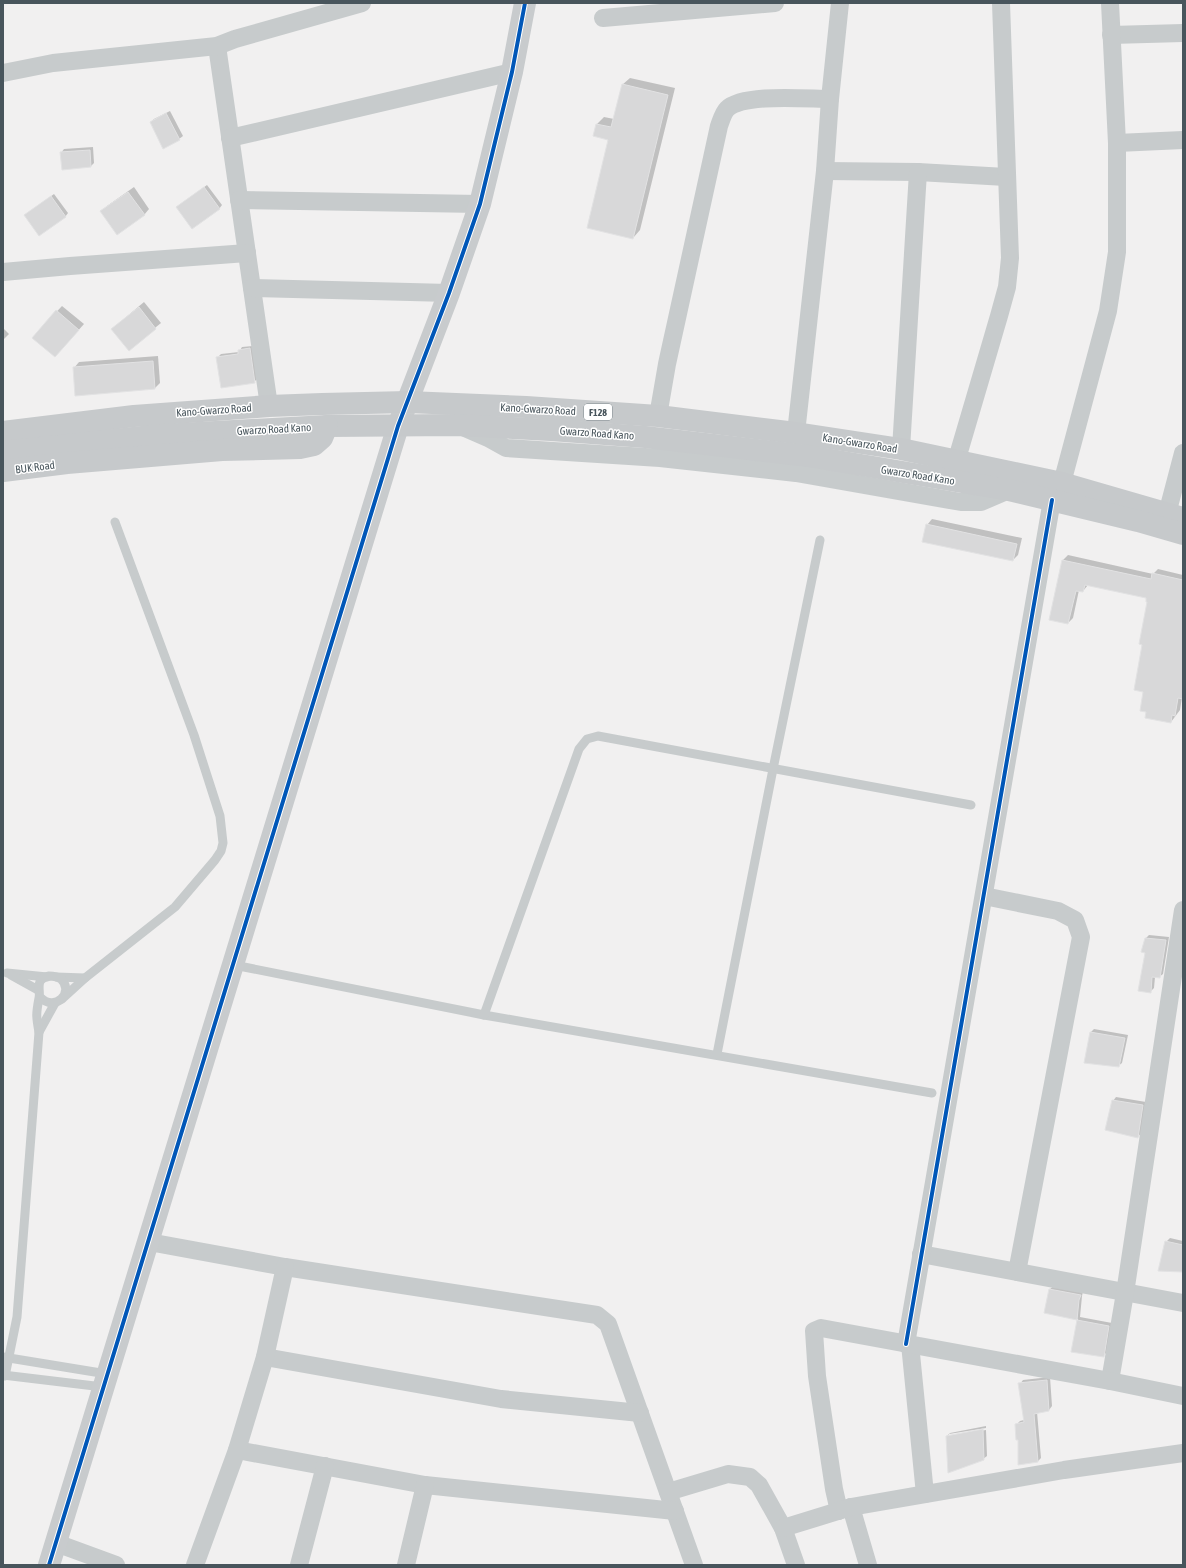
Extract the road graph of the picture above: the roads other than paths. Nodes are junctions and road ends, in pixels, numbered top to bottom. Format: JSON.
{"nodes":[{"id":1,"x":362,"y":3,"type":"edge"},
{"id":2,"x":525,"y":3,"type":"edge"},
{"id":3,"x":774,"y":3,"type":"edge"},
{"id":4,"x":840,"y":3,"type":"edge"},
{"id":5,"x":1001,"y":3,"type":"edge"},
{"id":6,"x":1110,"y":3,"type":"edge"},
{"id":7,"x":603,"y":18,"type":"dead end"},
{"id":8,"x":1183,"y":33,"type":"edge"},
{"id":9,"x":1112,"y":35,"type":"junction"},
{"id":10,"x":217,"y":46,"type":"junction"},
{"id":11,"x":512,"y":72,"type":"junction"},
{"id":12,"x":3,"y":73,"type":"edge"},
{"id":13,"x":830,"y":99,"type":"junction"},
{"id":14,"x":230,"y":138,"type":"junction"},
{"id":15,"x":1183,"y":140,"type":"edge"},
{"id":16,"x":1117,"y":142,"type":"junction"},
{"id":17,"x":825,"y":171,"type":"junction"},
{"id":18,"x":918,"y":172,"type":"junction"},
{"id":19,"x":1006,"y":177,"type":"junction"},
{"id":20,"x":239,"y":200,"type":"junction"},
{"id":21,"x":480,"y":204,"type":"junction"},
{"id":22,"x":247,"y":254,"type":"junction"},
{"id":23,"x":3,"y":272,"type":"edge"},
{"id":24,"x":252,"y":288,"type":"junction"},
{"id":25,"x":449,"y":293,"type":"junction"},
{"id":26,"x":408,"y":402,"type":"junction"},
{"id":27,"x":269,"y":406,"type":"junction"},
{"id":28,"x":658,"y":416,"type":"junction"},
{"id":29,"x":327,"y":426,"type":"junction"},
{"id":30,"x":398,"y":426,"type":"junction"},
{"id":31,"x":3,"y":432,"type":"edge"},
{"id":32,"x":796,"y":433,"type":"junction"},
{"id":33,"x":52,"y":446,"type":"junction"},
{"id":34,"x":901,"y":450,"type":"junction"},
{"id":35,"x":3,"y":452,"type":"edge"},
{"id":36,"x":1183,"y":453,"type":"edge"},
{"id":37,"x":956,"y":462,"type":"junction"},
{"id":38,"x":67,"y":463,"type":"junction"},
{"id":39,"x":3,"y":471,"type":"edge"},
{"id":40,"x":1057,"y":491,"type":"junction"},
{"id":41,"x":1175,"y":516,"type":"edge"},
{"id":42,"x":115,"y":522,"type":"dead end"},
{"id":43,"x":1183,"y":534,"type":"edge"},
{"id":44,"x":820,"y":540,"type":"dead end"},
{"id":45,"x":773,"y":768,"type":"junction"},
{"id":46,"x":971,"y":805,"type":"dead end"},
{"id":47,"x":984,"y":896,"type":"junction"},
{"id":48,"x":1183,"y":910,"type":"edge"},
{"id":49,"x":1181,"y":937,"type":"edge"},
{"id":50,"x":234,"y":965,"type":"junction"},
{"id":51,"x":5,"y":972,"type":"edge"},
{"id":52,"x":52,"y":977,"type":"junction"},
{"id":53,"x":85,"y":978,"type":"junction"},
{"id":54,"x":39,"y":994,"type":"junction"},
{"id":55,"x":58,"y":1001,"type":"junction"},
{"id":56,"x":484,"y":1015,"type":"junction"},
{"id":57,"x":39,"y":1032,"type":"junction"},
{"id":58,"x":718,"y":1054,"type":"junction"},
{"id":59,"x":932,"y":1093,"type":"dead end"},
{"id":60,"x":149,"y":1242,"type":"junction"},
{"id":61,"x":921,"y":1254,"type":"junction"},
{"id":62,"x":285,"y":1267,"type":"junction"},
{"id":63,"x":1017,"y":1272,"type":"junction"},
{"id":64,"x":1125,"y":1293,"type":"junction"},
{"id":65,"x":1183,"y":1303,"type":"edge"},
{"id":66,"x":908,"y":1344,"type":"junction"},
{"id":67,"x":265,"y":1357,"type":"junction"},
{"id":68,"x":6,"y":1358,"type":"edge"},
{"id":69,"x":4,"y":1376,"type":"edge"},
{"id":70,"x":107,"y":1381,"type":"junction"},
{"id":71,"x":1110,"y":1381,"type":"junction"},
{"id":72,"x":1183,"y":1396,"type":"edge"},
{"id":73,"x":640,"y":1413,"type":"junction"},
{"id":74,"x":237,"y":1450,"type":"junction"},
{"id":75,"x":1183,"y":1453,"type":"edge"},
{"id":76,"x":325,"y":1466,"type":"junction"},
{"id":77,"x":425,"y":1485,"type":"junction"},
{"id":78,"x":668,"y":1492,"type":"junction"},
{"id":79,"x":925,"y":1494,"type":"junction"},
{"id":80,"x":845,"y":1509,"type":"junction"},
{"id":81,"x":675,"y":1511,"type":"junction"},
{"id":82,"x":783,"y":1528,"type":"junction"},
{"id":83,"x":56,"y":1543,"type":"junction"},
{"id":84,"x":49,"y":1565,"type":"edge"},
{"id":85,"x":116,"y":1565,"type":"edge"},
{"id":86,"x":195,"y":1565,"type":"edge"},
{"id":87,"x":299,"y":1565,"type":"edge"},
{"id":88,"x":406,"y":1565,"type":"edge"},
{"id":89,"x":694,"y":1565,"type":"edge"},
{"id":90,"x":796,"y":1565,"type":"edge"},
{"id":91,"x":868,"y":1565,"type":"edge"}],
"edges":[{"from":1,"to":10,"type":"street"},
{"from":2,"to":11,"type":"street"},
{"from":3,"to":7,"type":"street"},
{"from":4,"to":13,"type":"street"},
{"from":5,"to":19,"type":"street"},
{"from":6,"to":9,"type":"street"},
{"from":8,"to":9,"type":"street"},
{"from":9,"to":16,"type":"street"},
{"from":10,"to":12,"type":"street"},
{"from":10,"to":14,"type":"street"},
{"from":11,"to":14,"type":"street"},
{"from":11,"to":21,"type":"street"},
{"from":13,"to":17,"type":"street"},
{"from":13,"to":28,"type":"street"},
{"from":14,"to":20,"type":"street"},
{"from":15,"to":16,"type":"street"},
{"from":16,"to":40,"type":"street"},
{"from":17,"to":18,"type":"street"},
{"from":17,"to":32,"type":"street"},
{"from":18,"to":19,"type":"street"},
{"from":18,"to":34,"type":"street"},
{"from":19,"to":37,"type":"street"},
{"from":20,"to":21,"type":"street"},
{"from":20,"to":22,"type":"street"},
{"from":21,"to":25,"type":"street"},
{"from":22,"to":23,"type":"street"},
{"from":22,"to":24,"type":"street"},
{"from":24,"to":25,"type":"street"},
{"from":24,"to":27,"type":"street"},
{"from":25,"to":26,"type":"street"},
{"from":26,"to":27,"type":"main road","name":"Kano-Gwarzo Road","number":"F128"},
{"from":26,"to":28,"type":"main road","name":"Kano-Gwarzo Road","number":"F128"},
{"from":26,"to":30,"type":"street"},
{"from":27,"to":31,"type":"main road","name":"Kano-Gwarzo Road","number":"F128"},
{"from":28,"to":32,"type":"main road","name":"Kano-Gwarzo Road","number":"F128"},
{"from":29,"to":30,"type":"main road","name":"Gwarzo Road Kano","number":"F128"},
{"from":29,"to":33,"type":"main road","name":"Gwarzo Road Kano","number":"F128"},
{"from":29,"to":38,"type":"main road","name":"BUK Road"},
{"from":30,"to":40,"type":"main road","name":"Gwarzo Road Kano","number":"F128"},
{"from":30,"to":50,"type":"street"},
{"from":32,"to":34,"type":"main road","name":"Kano-Gwarzo Road","number":"F128"},
{"from":33,"to":35,"type":"main road","name":"Gwarzo Road Kano","number":"F128"},
{"from":33,"to":38,"type":"main road"},
{"from":34,"to":37,"type":"main road","name":"Kano-Gwarzo Road","number":"F128"},
{"from":36,"to":41,"type":"street"},
{"from":37,"to":40,"type":"main road","name":"Kano-Gwarzo Road","number":"F128"},
{"from":38,"to":39,"type":"main road","name":"BUK Road"},
{"from":40,"to":41,"type":"main road","name":"Kano-Gwarzo Road","number":"F128"},
{"from":40,"to":43,"type":"main road","name":"Gwarzo Road Kano","number":"F128"},
{"from":40,"to":47,"type":"street"},
{"from":42,"to":53,"type":"lane"},
{"from":44,"to":45,"type":"lane"},
{"from":45,"to":46,"type":"lane"},
{"from":45,"to":56,"type":"lane"},
{"from":45,"to":58,"type":"lane"},
{"from":47,"to":61,"type":"street"},
{"from":47,"to":63,"type":"street"},
{"from":48,"to":49,"type":"street"},
{"from":49,"to":64,"type":"street"},
{"from":50,"to":56,"type":"lane"},
{"from":50,"to":60,"type":"street"},
{"from":51,"to":52,"type":"lane"},
{"from":51,"to":54,"type":"lane"},
{"from":52,"to":53,"type":"lane"},
{"from":52,"to":54,"type":"lane"},
{"from":52,"to":55,"type":"lane"},
{"from":53,"to":55,"type":"lane"},
{"from":54,"to":55,"type":"lane"},
{"from":54,"to":57,"type":"lane"},
{"from":55,"to":57,"type":"lane"},
{"from":56,"to":58,"type":"lane"},
{"from":57,"to":68,"type":"lane"},
{"from":58,"to":59,"type":"lane"},
{"from":60,"to":62,"type":"street"},
{"from":60,"to":70,"type":"street"},
{"from":61,"to":63,"type":"street"},
{"from":61,"to":66,"type":"street"},
{"from":62,"to":67,"type":"street"},
{"from":62,"to":73,"type":"street"},
{"from":63,"to":64,"type":"street"},
{"from":64,"to":65,"type":"street"},
{"from":64,"to":71,"type":"street"},
{"from":66,"to":71,"type":"street"},
{"from":66,"to":79,"type":"street"},
{"from":66,"to":80,"type":"street"},
{"from":67,"to":73,"type":"street"},
{"from":67,"to":74,"type":"street"},
{"from":68,"to":69,"type":"lane"},
{"from":68,"to":70,"type":"lane"},
{"from":69,"to":70,"type":"lane"},
{"from":70,"to":83,"type":"street"},
{"from":71,"to":72,"type":"street"},
{"from":73,"to":78,"type":"street"},
{"from":74,"to":76,"type":"street"},
{"from":74,"to":86,"type":"street"},
{"from":75,"to":79,"type":"street"},
{"from":76,"to":77,"type":"street"},
{"from":76,"to":87,"type":"street"},
{"from":77,"to":81,"type":"street"},
{"from":77,"to":88,"type":"street"},
{"from":78,"to":81,"type":"street"},
{"from":78,"to":82,"type":"street"},
{"from":79,"to":80,"type":"street"},
{"from":80,"to":82,"type":"street"},
{"from":80,"to":91,"type":"street"},
{"from":81,"to":89,"type":"street"},
{"from":82,"to":90,"type":"street"},
{"from":83,"to":84,"type":"street"},
{"from":83,"to":85,"type":"street"}]}
